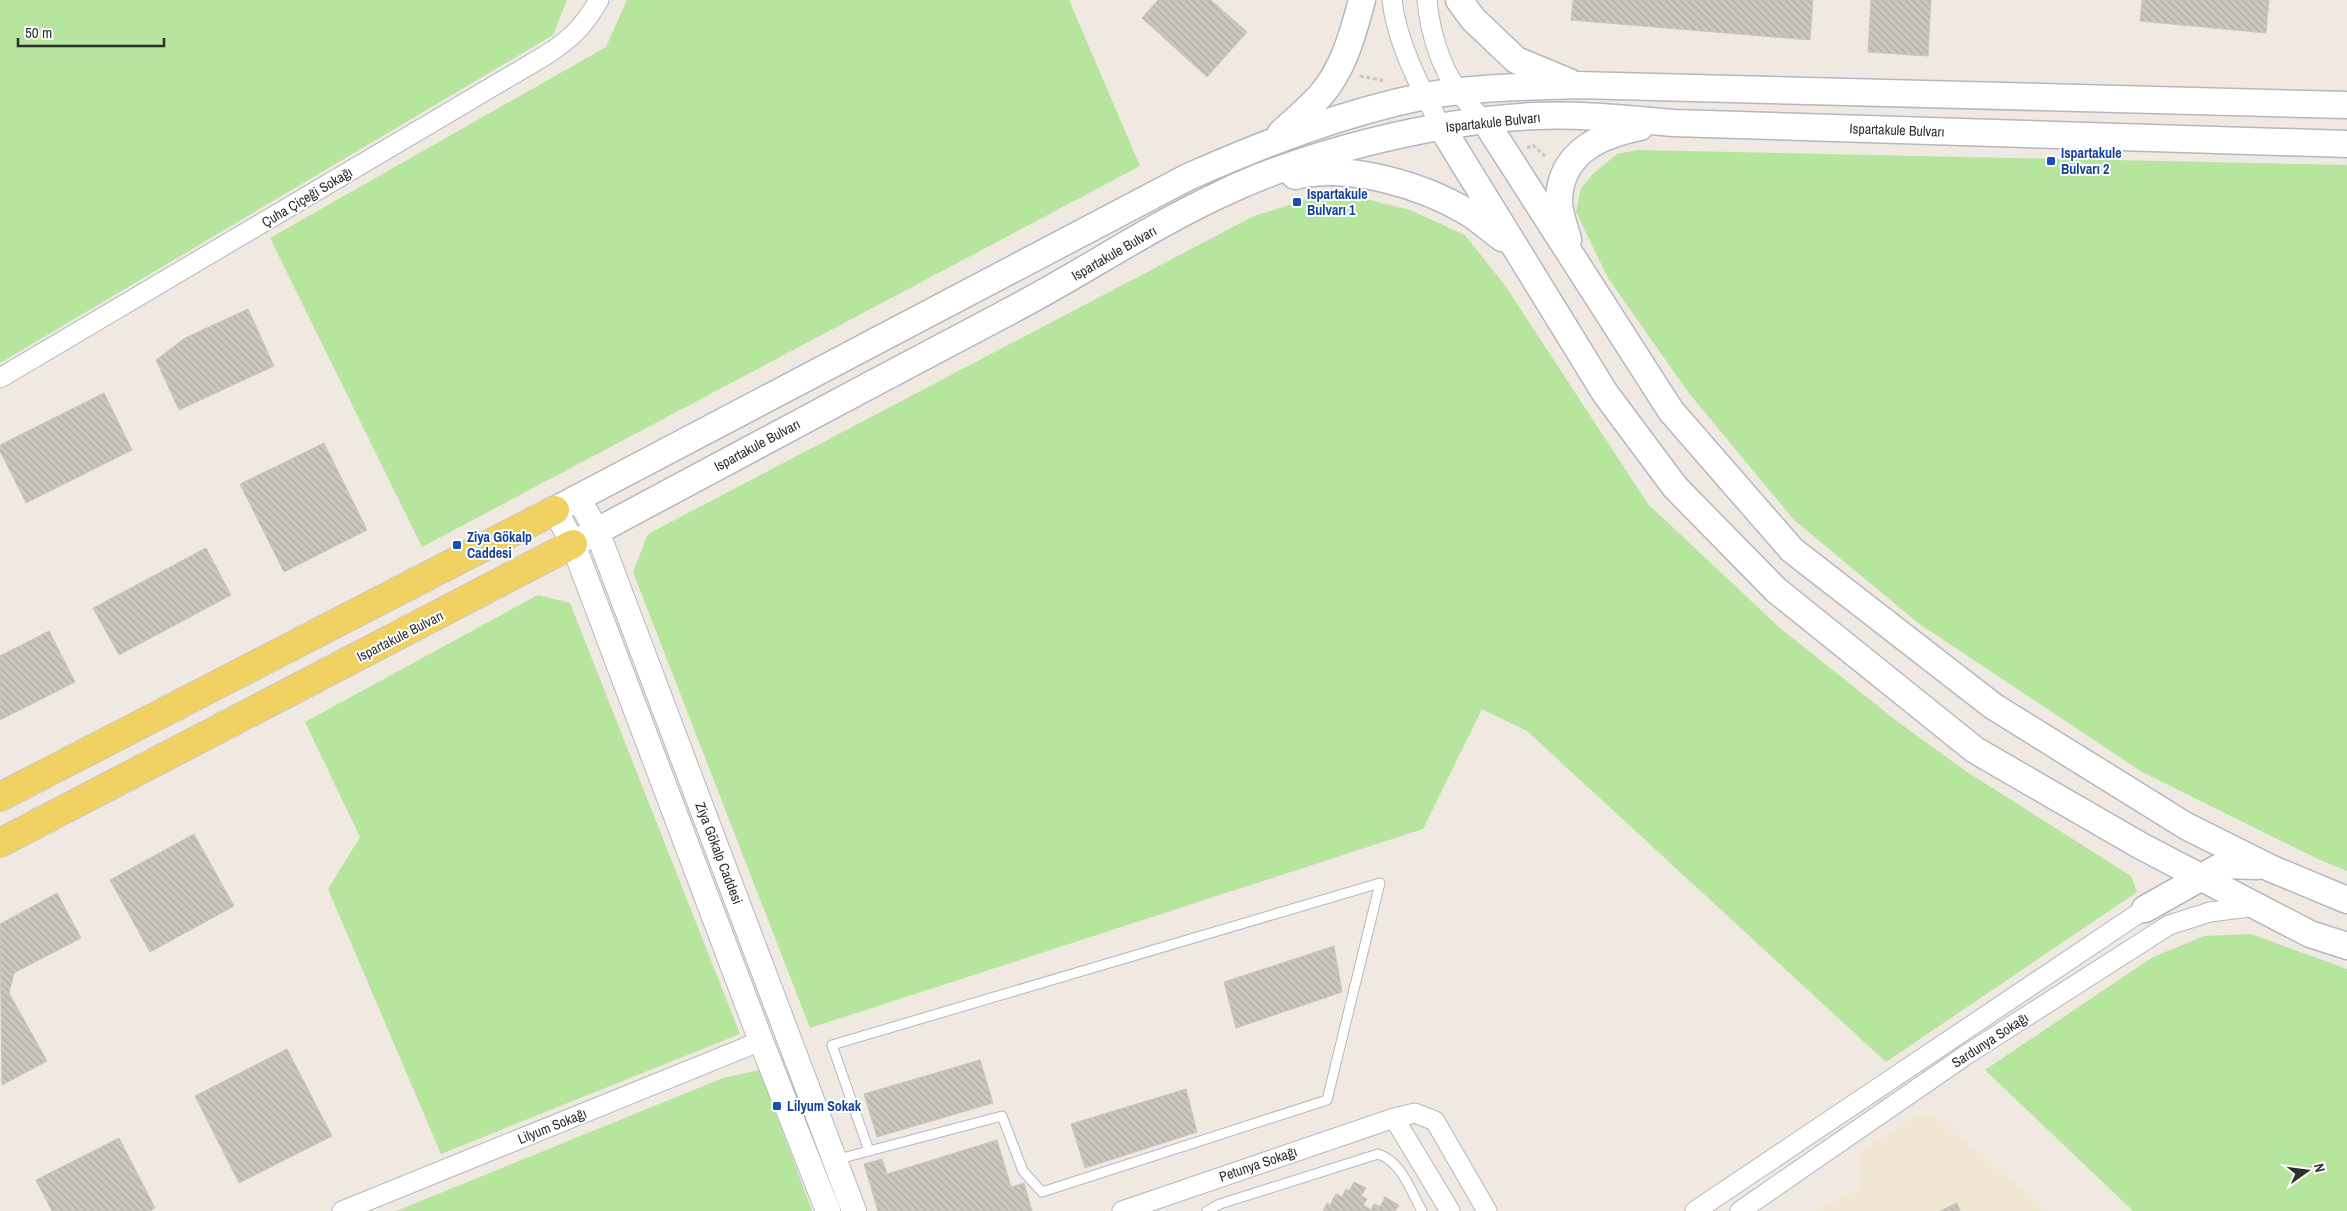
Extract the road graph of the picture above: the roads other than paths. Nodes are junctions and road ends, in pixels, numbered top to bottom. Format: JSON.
{"nodes":[{"id":1,"x":599,"y":0,"type":"edge"},
{"id":2,"x":1362,"y":0,"type":"edge"},
{"id":3,"x":1392,"y":0,"type":"edge"},
{"id":4,"x":1427,"y":0,"type":"edge"},
{"id":5,"x":1459,"y":0,"type":"edge"},
{"id":6,"x":1577,"y":85,"type":"junction"},
{"id":7,"x":1458,"y":92,"type":"junction"},
{"id":8,"x":1425,"y":96,"type":"junction"},
{"id":9,"x":2347,"y":105,"type":"edge"},
{"id":10,"x":1485,"y":121,"type":"junction"},
{"id":11,"x":1674,"y":123,"type":"junction"},
{"id":12,"x":1442,"y":128,"type":"junction"},
{"id":13,"x":1275,"y":139,"type":"junction"},
{"id":14,"x":2347,"y":144,"type":"edge"},
{"id":15,"x":1222,"y":194,"type":"junction"},
{"id":16,"x":1515,"y":248,"type":"junction"},
{"id":17,"x":1572,"y":258,"type":"junction"},
{"id":18,"x":0,"y":378,"type":"edge"},
{"id":19,"x":567,"y":504,"type":"junction"},
{"id":20,"x":597,"y":531,"type":"junction"},
{"id":21,"x":573,"y":544,"type":"junction"},
{"id":22,"x":0,"y":797,"type":"edge"},
{"id":23,"x":0,"y":843,"type":"edge"},
{"id":24,"x":2141,"y":846,"type":"junction"},
{"id":25,"x":2270,"y":868,"type":"junction"},
{"id":26,"x":2202,"y":878,"type":"junction"},
{"id":27,"x":2347,"y":900,"type":"edge"},
{"id":28,"x":2256,"y":906,"type":"junction"},
{"id":29,"x":2144,"y":909,"type":"junction"},
{"id":30,"x":2347,"y":946,"type":"edge"},
{"id":31,"x":786,"y":1030,"type":"junction"},
{"id":32,"x":761,"y":1041,"type":"junction"},
{"id":33,"x":1915,"y":1063,"type":"junction"},
{"id":34,"x":1933,"y":1078,"type":"junction"},
{"id":35,"x":1394,"y":1118,"type":"junction"},
{"id":36,"x":869,"y":1151,"type":"junction"},
{"id":37,"x":835,"y":1160,"type":"junction"},
{"id":38,"x":1153,"y":1206,"type":"edge"},
{"id":39,"x":342,"y":1211,"type":"edge"},
{"id":40,"x":828,"y":1211,"type":"edge"},
{"id":41,"x":854,"y":1211,"type":"edge"},
{"id":42,"x":1122,"y":1211,"type":"edge"},
{"id":43,"x":1208,"y":1211,"type":"edge"},
{"id":44,"x":1422,"y":1211,"type":"edge"},
{"id":45,"x":1450,"y":1211,"type":"edge"},
{"id":46,"x":1487,"y":1211,"type":"edge"},
{"id":47,"x":1695,"y":1211,"type":"edge"},
{"id":48,"x":1740,"y":1211,"type":"edge"}],
"edges":[{"from":1,"to":18,"type":"street","name":"Çuha Çiçeği Sokağı"},
{"from":2,"to":13,"type":"main road"},
{"from":3,"to":8,"type":"street"},
{"from":4,"to":7,"type":"street"},
{"from":5,"to":6,"type":"main road"},
{"from":6,"to":7,"type":"main road"},
{"from":6,"to":9,"type":"main road"},
{"from":7,"to":8,"type":"main road"},
{"from":7,"to":10,"type":"street"},
{"from":8,"to":12,"type":"street"},
{"from":8,"to":13,"type":"main road"},
{"from":10,"to":11,"type":"main road","name":"Ispartakule Bulvarı"},
{"from":10,"to":12,"type":"main road","name":"Ispartakule Bulvarı"},
{"from":10,"to":17,"type":"main road"},
{"from":11,"to":14,"type":"main road","name":"Ispartakule Bulvarı"},
{"from":11,"to":17,"type":"main road"},
{"from":12,"to":15,"type":"main road","name":"Ispartakule Bulvarı"},
{"from":12,"to":16,"type":"main road"},
{"from":13,"to":19,"type":"main road"},
{"from":15,"to":16,"type":"main road"},
{"from":15,"to":20,"type":"main road","name":"Ispartakule Bulvarı"},
{"from":16,"to":24,"type":"main road"},
{"from":17,"to":25,"type":"main road"},
{"from":19,"to":20,"type":"street","name":"Ziya Gökalp Caddesi"},
{"from":19,"to":21,"type":"street"},
{"from":19,"to":22,"type":"main road"},
{"from":20,"to":21,"type":"main road","name":"Ispartakule Bulvarı"},
{"from":20,"to":31,"type":"street","name":"Ziya Gökalp Caddesi"},
{"from":21,"to":23,"type":"main road","name":"Ispartakule Bulvarı"},
{"from":21,"to":32,"type":"street"},
{"from":24,"to":26,"type":"main road"},
{"from":24,"to":29,"type":"main road"},
{"from":25,"to":26,"type":"main road"},
{"from":25,"to":27,"type":"main road"},
{"from":26,"to":28,"type":"main road"},
{"from":26,"to":29,"type":"main road"},
{"from":28,"to":30,"type":"main road"},
{"from":28,"to":34,"type":"street","name":"Sardunya Sokağı"},
{"from":29,"to":33,"type":"street","name":"Sardunya Sokağı"},
{"from":31,"to":32,"type":"street"},
{"from":31,"to":37,"type":"street","name":"Ziya Gökalp Caddesi"},
{"from":32,"to":39,"type":"street","name":"Lilyum Sokağı"},
{"from":32,"to":40,"type":"street"},
{"from":33,"to":34,"type":"street"},
{"from":33,"to":47,"type":"street","name":"Sardunya Sokağı"},
{"from":34,"to":48,"type":"street","name":"Sardunya Sokağı"},
{"from":35,"to":38,"type":"street","name":"Petunya Sokağı"},
{"from":35,"to":45,"type":"street"},
{"from":35,"to":46,"type":"street","name":"Petunya Sokağı"},
{"from":36,"to":36,"type":"lane"},
{"from":36,"to":37,"type":"lane"},
{"from":37,"to":41,"type":"street","name":"Ziya Gökalp Caddesi"},
{"from":38,"to":42,"type":"street","name":"Petunya Sokağı"},
{"from":43,"to":44,"type":"lane"}]}
